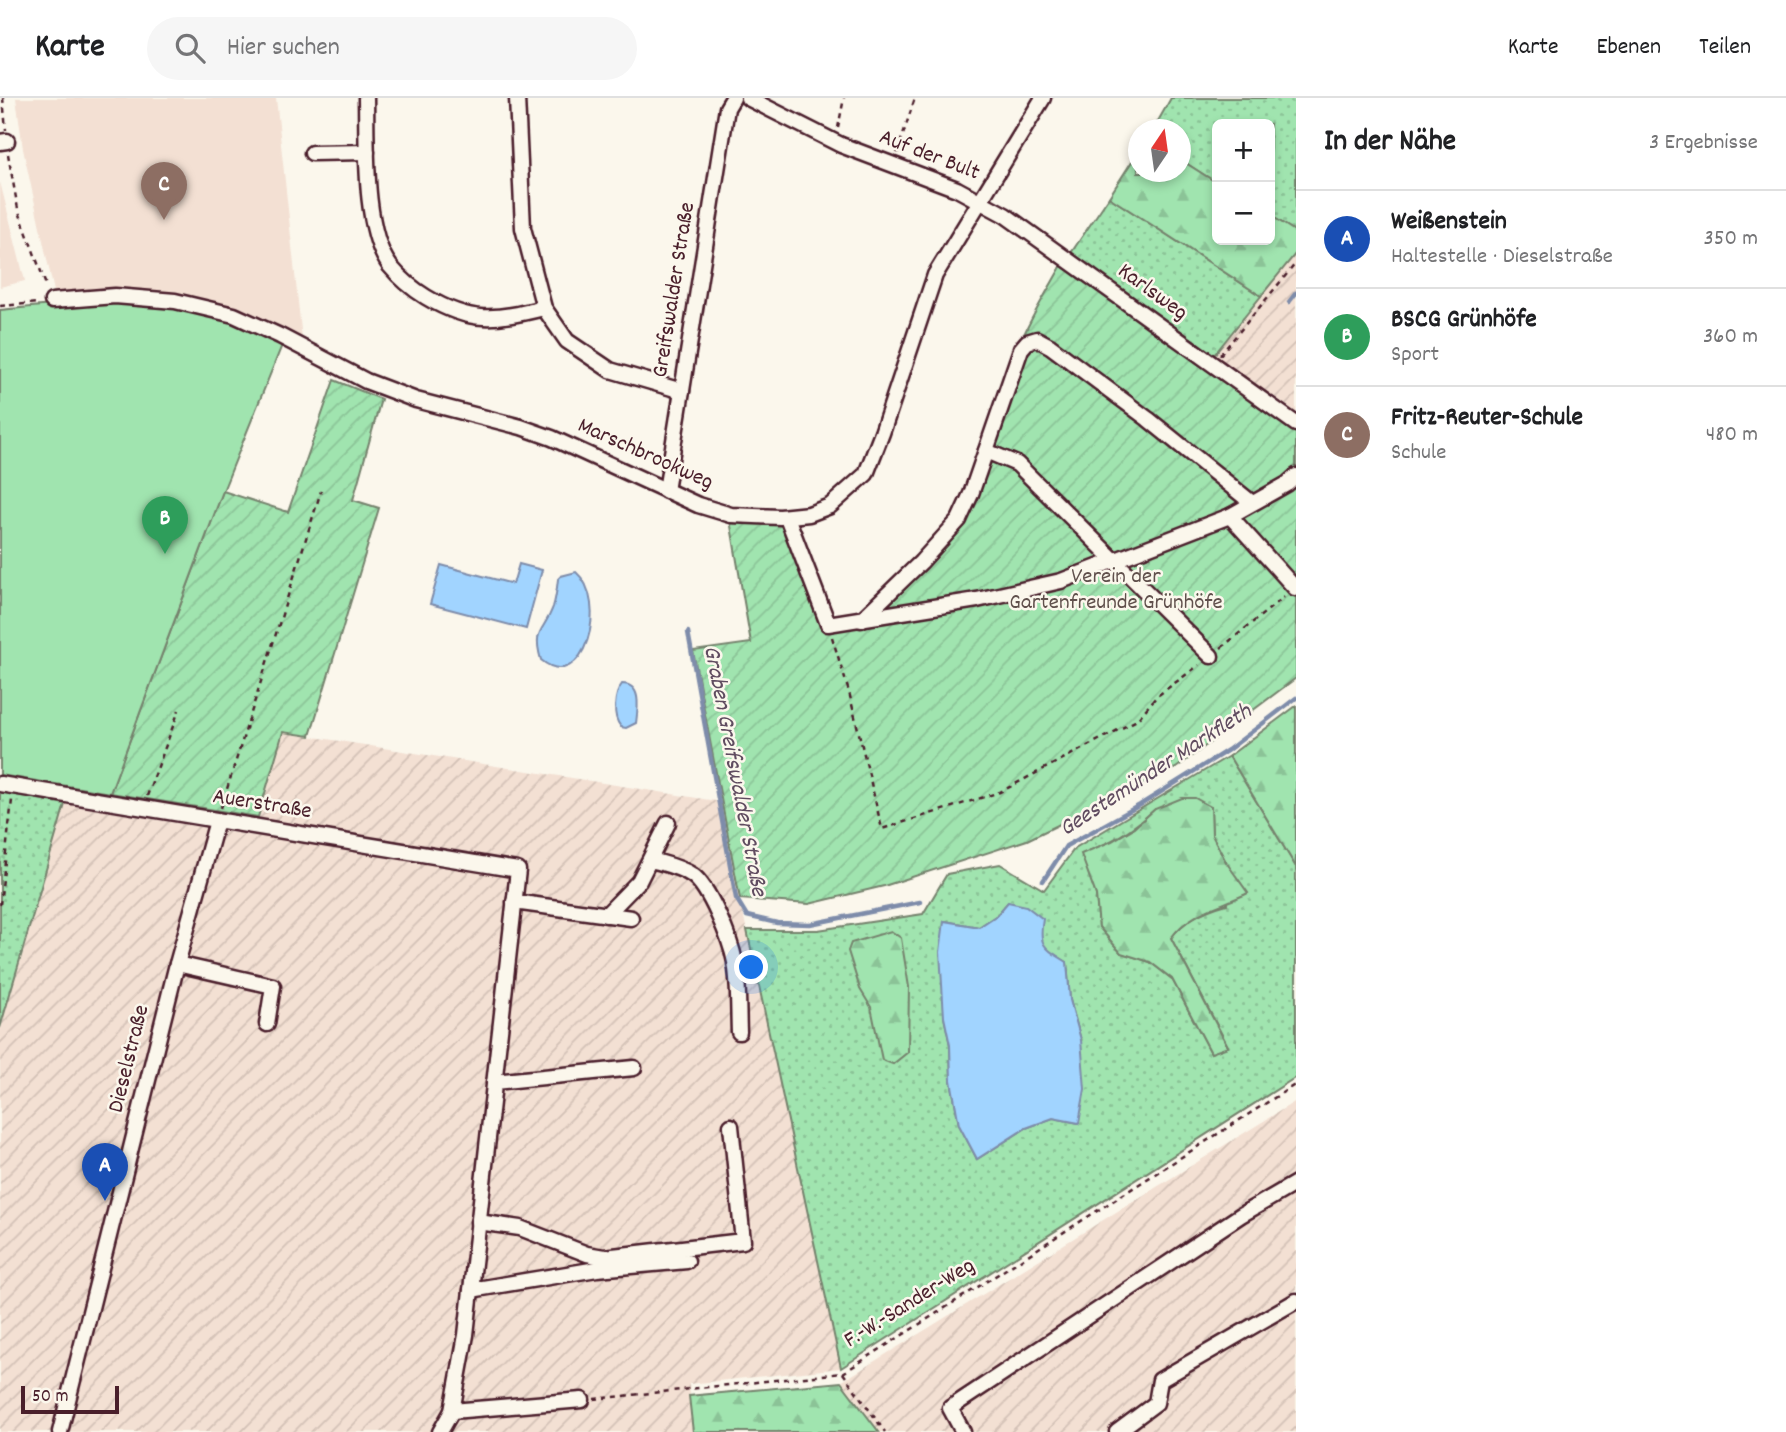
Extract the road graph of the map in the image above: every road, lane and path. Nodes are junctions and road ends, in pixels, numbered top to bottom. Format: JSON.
{"nodes":[{"id":1,"x":4,"y":98,"type":"edge"},
{"id":2,"x":366,"y":98,"type":"edge"},
{"id":3,"x":517,"y":98,"type":"edge"},
{"id":4,"x":733,"y":98,"type":"edge"},
{"id":5,"x":748,"y":98,"type":"edge"},
{"id":6,"x":844,"y":98,"type":"edge"},
{"id":7,"x":915,"y":98,"type":"edge"},
{"id":8,"x":1043,"y":98,"type":"edge"},
{"id":9,"x":3,"y":141,"type":"edge"},
{"id":10,"x":835,"y":142,"type":"junction"},
{"id":11,"x":367,"y":152,"type":"junction"},
{"id":12,"x":312,"y":153,"type":"dead end"},
{"id":13,"x":893,"y":166,"type":"junction"},
{"id":14,"x":981,"y":200,"type":"junction"},
{"id":15,"x":1296,"y":263,"type":"edge"},
{"id":16,"x":52,"y":301,"type":"junction"},
{"id":17,"x":0,"y":306,"type":"edge"},
{"id":18,"x":544,"y":308,"type":"junction"},
{"id":19,"x":1212,"y":364,"type":"junction"},
{"id":20,"x":682,"y":391,"type":"junction"},
{"id":21,"x":1296,"y":424,"type":"edge"},
{"id":22,"x":986,"y":451,"type":"junction"},
{"id":23,"x":1296,"y":476,"type":"edge"},
{"id":24,"x":321,"y":491,"type":"dead end"},
{"id":25,"x":666,"y":491,"type":"junction"},
{"id":26,"x":1252,"y":503,"type":"junction"},
{"id":27,"x":1230,"y":516,"type":"junction"},
{"id":28,"x":787,"y":517,"type":"junction"},
{"id":29,"x":1114,"y":561,"type":"junction"},
{"id":30,"x":1295,"y":588,"type":"edge"},
{"id":31,"x":861,"y":620,"type":"junction"},
{"id":32,"x":828,"y":624,"type":"junction"},
{"id":33,"x":1211,"y":656,"type":"junction"},
{"id":34,"x":179,"y":710,"type":"dead end"},
{"id":35,"x":7,"y":786,"type":"edge"},
{"id":36,"x":142,"y":809,"type":"junction"},
{"id":37,"x":217,"y":821,"type":"junction"},
{"id":38,"x":668,"y":823,"type":"dead end"},
{"id":39,"x":651,"y":860,"type":"junction"},
{"id":40,"x":514,"y":902,"type":"junction"},
{"id":41,"x":0,"y":905,"type":"edge"},
{"id":42,"x":606,"y":915,"type":"junction"},
{"id":43,"x":631,"y":918,"type":"dead end"},
{"id":44,"x":177,"y":964,"type":"junction"},
{"id":45,"x":267,"y":1024,"type":"dead end"},
{"id":46,"x":739,"y":1032,"type":"dead end"},
{"id":47,"x":634,"y":1068,"type":"dead end"},
{"id":48,"x":494,"y":1082,"type":"junction"},
{"id":49,"x":1296,"y":1084,"type":"edge"},
{"id":50,"x":732,"y":1126,"type":"dead end"},
{"id":51,"x":1296,"y":1183,"type":"edge"},
{"id":52,"x":478,"y":1223,"type":"junction"},
{"id":53,"x":687,"y":1261,"type":"dead end"},
{"id":54,"x":471,"y":1290,"type":"junction"},
{"id":55,"x":1296,"y":1301,"type":"edge"},
{"id":56,"x":843,"y":1373,"type":"junction"},
{"id":57,"x":582,"y":1400,"type":"joint"},
{"id":58,"x":452,"y":1411,"type":"junction"},
{"id":59,"x":60,"y":1432,"type":"edge"},
{"id":60,"x":440,"y":1432,"type":"edge"},
{"id":61,"x":885,"y":1432,"type":"edge"},
{"id":62,"x":963,"y":1432,"type":"edge"},
{"id":63,"x":1117,"y":1432,"type":"edge"}],
"edges":[{"from":1,"to":9,"type":"path"},
{"from":2,"to":11,"type":"street"},
{"from":3,"to":18,"type":"street"},
{"from":4,"to":20,"type":"street","name":"Greifswalder Straße"},
{"from":5,"to":10,"type":"street","name":"Auf der Bult"},
{"from":6,"to":10,"type":"path"},
{"from":7,"to":13,"type":"path"},
{"from":8,"to":14,"type":"street","name":"Marschbrookweg"},
{"from":9,"to":16,"type":"path"},
{"from":10,"to":13,"type":"street","name":"Auf der Bult"},
{"from":11,"to":12,"type":"street"},
{"from":11,"to":18,"type":"street"},
{"from":13,"to":14,"type":"street","name":"Auf der Bult"},
{"from":14,"to":19,"type":"street","name":"Karlsweg"},
{"from":14,"to":28,"type":"street","name":"Marschbrookweg"},
{"from":15,"to":19,"type":"path"},
{"from":16,"to":17,"type":"path"},
{"from":16,"to":25,"type":"street","name":"Marschbrookweg"},
{"from":18,"to":20,"type":"street"},
{"from":19,"to":21,"type":"street","name":"Karlsweg"},
{"from":20,"to":25,"type":"street","name":"Greifswalder Straße"},
{"from":22,"to":26,"type":"street"},
{"from":22,"to":29,"type":"street"},
{"from":22,"to":31,"type":"street"},
{"from":23,"to":26,"type":"street"},
{"from":24,"to":37,"type":"path"},
{"from":25,"to":28,"type":"street","name":"Marschbrookweg"},
{"from":26,"to":27,"type":"street"},
{"from":27,"to":29,"type":"street"},
{"from":27,"to":30,"type":"street"},
{"from":28,"to":32,"type":"street"},
{"from":29,"to":31,"type":"street"},
{"from":29,"to":33,"type":"street"},
{"from":30,"to":33,"type":"path"},
{"from":31,"to":32,"type":"street"},
{"from":32,"to":33,"type":"path"},
{"from":34,"to":36,"type":"path"},
{"from":35,"to":36,"type":"street","name":"Auerstraße"},
{"from":35,"to":41,"type":"path"},
{"from":36,"to":37,"type":"street","name":"Auerstraße"},
{"from":37,"to":40,"type":"street","name":"Auerstraße"},
{"from":37,"to":44,"type":"street","name":"Dieselstraße"},
{"from":38,"to":39,"type":"street"},
{"from":39,"to":42,"type":"street"},
{"from":39,"to":46,"type":"street"},
{"from":40,"to":42,"type":"street"},
{"from":40,"to":48,"type":"street"},
{"from":42,"to":43,"type":"street"},
{"from":44,"to":45,"type":"street"},
{"from":44,"to":59,"type":"street","name":"Dieselstraße"},
{"from":47,"to":48,"type":"street"},
{"from":48,"to":52,"type":"street"},
{"from":49,"to":56,"type":"path","name":"F.-W.-Sander-Weg"},
{"from":50,"to":52,"type":"street"},
{"from":51,"to":62,"type":"street"},
{"from":52,"to":54,"type":"street"},
{"from":53,"to":54,"type":"street"},
{"from":54,"to":58,"type":"street"},
{"from":55,"to":63,"type":"street"},
{"from":56,"to":57,"type":"path","name":"F.-W.-Sander-Weg"},
{"from":56,"to":61,"type":"path"},
{"from":57,"to":58,"type":"street"},
{"from":58,"to":60,"type":"street"}]}
